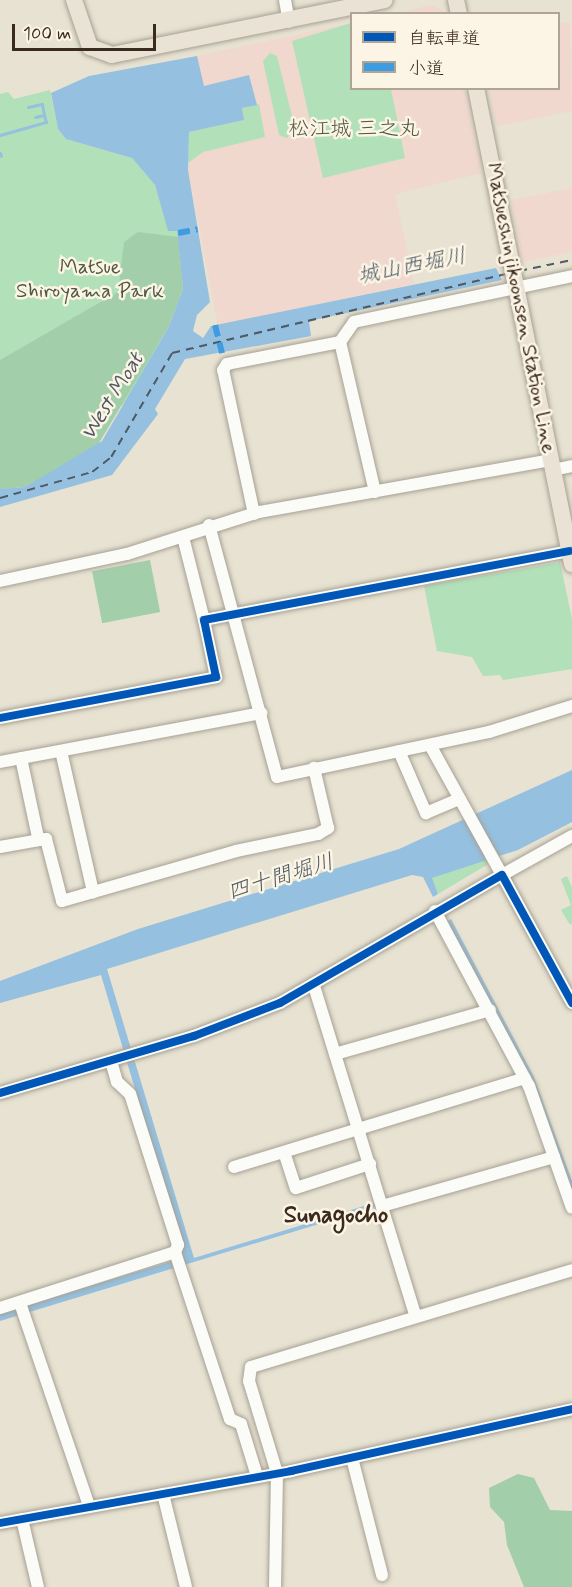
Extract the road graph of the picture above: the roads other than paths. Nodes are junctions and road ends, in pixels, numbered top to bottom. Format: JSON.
{"nodes":[{"id":1,"x":75,"y":0,"type":"edge"},
{"id":2,"x":285,"y":0,"type":"edge"},
{"id":3,"x":386,"y":0,"type":"edge"},
{"id":4,"x":344,"y":5,"type":"edge"},
{"id":5,"x":289,"y":22,"type":"junction"},
{"id":6,"x":476,"y":90,"type":"edge"},
{"id":7,"x":572,"y":276,"type":"edge"},
{"id":8,"x":515,"y":277,"type":"junction"},
{"id":9,"x":340,"y":342,"type":"junction"},
{"id":10,"x":552,"y":465,"type":"junction"},
{"id":11,"x":572,"y":466,"type":"edge"},
{"id":12,"x":375,"y":492,"type":"junction"},
{"id":13,"x":254,"y":514,"type":"junction"},
{"id":14,"x":209,"y":525,"type":"junction"},
{"id":15,"x":569,"y":531,"type":"edge"},
{"id":16,"x":183,"y":537,"type":"junction"},
{"id":17,"x":571,"y":557,"type":"edge"},
{"id":18,"x":0,"y":581,"type":"edge"},
{"id":19,"x":232,"y":614,"type":"junction"},
{"id":20,"x":204,"y":620,"type":"junction"},
{"id":21,"x":572,"y":706,"type":"edge"},
{"id":22,"x":261,"y":713,"type":"junction"},
{"id":23,"x":0,"y":718,"type":"edge"},
{"id":24,"x":430,"y":745,"type":"junction"},
{"id":25,"x":61,"y":751,"type":"junction"},
{"id":26,"x":399,"y":751,"type":"junction"},
{"id":27,"x":21,"y":758,"type":"junction"},
{"id":28,"x":0,"y":762,"type":"edge"},
{"id":29,"x":314,"y":768,"type":"junction"},
{"id":30,"x":459,"y":799,"type":"junction"},
{"id":31,"x":38,"y":837,"type":"junction"},
{"id":32,"x":572,"y":837,"type":"edge"},
{"id":33,"x":0,"y":847,"type":"edge"},
{"id":34,"x":502,"y":875,"type":"junction"},
{"id":35,"x":93,"y":892,"type":"junction"},
{"id":36,"x":435,"y":911,"type":"junction"},
{"id":37,"x":314,"y":986,"type":"junction"},
{"id":38,"x":572,"y":1003,"type":"edge"},
{"id":39,"x":490,"y":1010,"type":"junction"},
{"id":40,"x":335,"y":1054,"type":"junction"},
{"id":41,"x":122,"y":1057,"type":"junction"},
{"id":42,"x":525,"y":1078,"type":"junction"},
{"id":43,"x":0,"y":1093,"type":"edge"},
{"id":44,"x":359,"y":1129,"type":"junction"},
{"id":45,"x":284,"y":1152,"type":"junction"},
{"id":46,"x":554,"y":1157,"type":"junction"},
{"id":47,"x":370,"y":1164,"type":"junction"},
{"id":48,"x":234,"y":1167,"type":"dead end"},
{"id":49,"x":382,"y":1206,"type":"junction"},
{"id":50,"x":572,"y":1208,"type":"edge"},
{"id":51,"x":178,"y":1258,"type":"junction"},
{"id":52,"x":572,"y":1270,"type":"edge"},
{"id":53,"x":21,"y":1307,"type":"junction"},
{"id":54,"x":0,"y":1308,"type":"edge"},
{"id":55,"x":416,"y":1317,"type":"junction"},
{"id":56,"x":572,"y":1409,"type":"edge"},
{"id":57,"x":261,"y":1418,"type":"junction"},
{"id":58,"x":241,"y":1424,"type":"junction"},
{"id":59,"x":352,"y":1458,"type":"junction"},
{"id":60,"x":277,"y":1473,"type":"junction"},
{"id":61,"x":257,"y":1476,"type":"junction"},
{"id":62,"x":163,"y":1494,"type":"junction"},
{"id":63,"x":89,"y":1506,"type":"junction"},
{"id":64,"x":22,"y":1519,"type":"junction"},
{"id":65,"x":0,"y":1523,"type":"edge"},
{"id":66,"x":382,"y":1575,"type":"dead end"},
{"id":67,"x":38,"y":1587,"type":"edge"},
{"id":68,"x":186,"y":1587,"type":"edge"},
{"id":69,"x":275,"y":1587,"type":"edge"}],
"edges":[{"from":1,"to":5,"type":"main road"},
{"from":2,"to":5,"type":"street"},
{"from":3,"to":4,"type":"main road"},
{"from":4,"to":5,"type":"main road"},
{"from":6,"to":8,"type":"main road","name":"Matsueshinjikoonsen Station Line"},
{"from":7,"to":8,"type":"street"},
{"from":8,"to":9,"type":"street"},
{"from":8,"to":10,"type":"main road","name":"Matsueshinjikoonsen Station Line"},
{"from":9,"to":12,"type":"street"},
{"from":9,"to":13,"type":"street"},
{"from":10,"to":11,"type":"street"},
{"from":10,"to":12,"type":"street"},
{"from":10,"to":15,"type":"main road","name":"Matsueshinjikoonsen Station Line"},
{"from":12,"to":13,"type":"street"},
{"from":13,"to":14,"type":"street"},
{"from":14,"to":16,"type":"street"},
{"from":14,"to":19,"type":"street"},
{"from":15,"to":17,"type":"main road","name":"Matsueshinjikoonsen Station Line"},
{"from":16,"to":18,"type":"street"},
{"from":16,"to":20,"type":"street"},
{"from":17,"to":19,"type":"street"},
{"from":19,"to":20,"type":"street"},
{"from":19,"to":22,"type":"street"},
{"from":20,"to":23,"type":"street"},
{"from":21,"to":24,"type":"street"},
{"from":22,"to":25,"type":"street"},
{"from":22,"to":29,"type":"street"},
{"from":24,"to":26,"type":"street"},
{"from":24,"to":30,"type":"street"},
{"from":25,"to":27,"type":"street"},
{"from":25,"to":35,"type":"street"},
{"from":26,"to":29,"type":"street"},
{"from":26,"to":30,"type":"street"},
{"from":27,"to":28,"type":"street"},
{"from":27,"to":31,"type":"street"},
{"from":29,"to":35,"type":"street"},
{"from":30,"to":34,"type":"street"},
{"from":31,"to":33,"type":"street"},
{"from":31,"to":35,"type":"street"},
{"from":32,"to":34,"type":"street"},
{"from":34,"to":36,"type":"street"},
{"from":34,"to":38,"type":"street"},
{"from":36,"to":37,"type":"street"},
{"from":36,"to":39,"type":"street"},
{"from":37,"to":40,"type":"street"},
{"from":37,"to":41,"type":"street"},
{"from":39,"to":40,"type":"street"},
{"from":39,"to":42,"type":"street"},
{"from":40,"to":44,"type":"street"},
{"from":41,"to":43,"type":"street"},
{"from":41,"to":51,"type":"street"},
{"from":42,"to":44,"type":"street"},
{"from":42,"to":46,"type":"street"},
{"from":44,"to":45,"type":"street"},
{"from":44,"to":47,"type":"street"},
{"from":45,"to":47,"type":"street"},
{"from":45,"to":48,"type":"street"},
{"from":46,"to":49,"type":"street"},
{"from":46,"to":50,"type":"street"},
{"from":47,"to":49,"type":"street"},
{"from":49,"to":55,"type":"street"},
{"from":51,"to":53,"type":"street"},
{"from":51,"to":58,"type":"street"},
{"from":52,"to":55,"type":"street"},
{"from":53,"to":54,"type":"street"},
{"from":53,"to":63,"type":"street"},
{"from":55,"to":57,"type":"street"},
{"from":56,"to":59,"type":"street"},
{"from":57,"to":58,"type":"street"},
{"from":57,"to":60,"type":"street"},
{"from":58,"to":61,"type":"street"},
{"from":59,"to":60,"type":"street"},
{"from":59,"to":66,"type":"street"},
{"from":60,"to":61,"type":"street"},
{"from":60,"to":69,"type":"street"},
{"from":61,"to":62,"type":"street"},
{"from":62,"to":63,"type":"street"},
{"from":62,"to":68,"type":"street"},
{"from":63,"to":64,"type":"street"},
{"from":64,"to":65,"type":"street"},
{"from":64,"to":67,"type":"street"}]}
